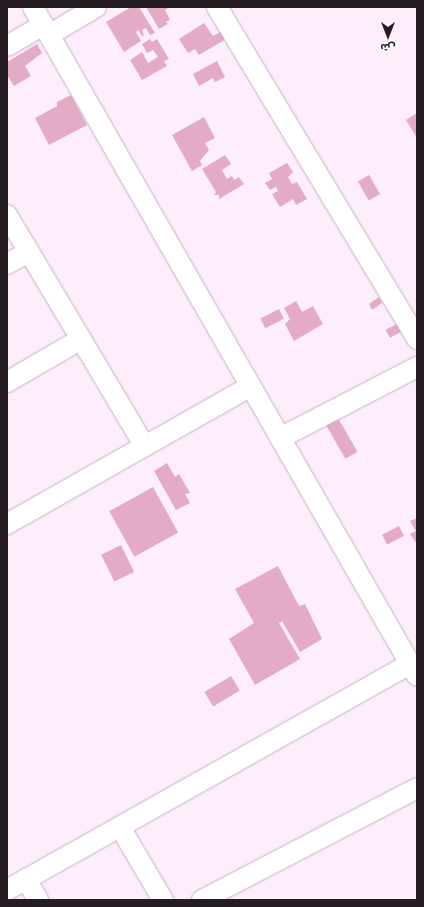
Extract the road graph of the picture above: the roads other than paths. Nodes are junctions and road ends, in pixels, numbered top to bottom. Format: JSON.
{"nodes":[{"id":1,"x":33,"y":7,"type":"edge"},
{"id":2,"x":96,"y":7,"type":"edge"},
{"id":3,"x":217,"y":7,"type":"edge"},
{"id":4,"x":46,"y":30,"type":"junction"},
{"id":5,"x":7,"y":46,"type":"edge"},
{"id":6,"x":7,"y":215,"type":"edge"},
{"id":7,"x":28,"y":252,"type":"junction"},
{"id":8,"x":7,"y":264,"type":"edge"},
{"id":9,"x":81,"y":339,"type":"junction"},
{"id":10,"x":417,"y":339,"type":"edge"},
{"id":11,"x":417,"y":367,"type":"edge"},
{"id":12,"x":7,"y":382,"type":"edge"},
{"id":13,"x":251,"y":386,"type":"junction"},
{"id":14,"x":280,"y":438,"type":"junction"},
{"id":15,"x":144,"y":445,"type":"junction"},
{"id":16,"x":7,"y":524,"type":"edge"},
{"id":17,"x":414,"y":670,"type":"edge"},
{"id":18,"x":417,"y":788,"type":"edge"},
{"id":19,"x":120,"y":827,"type":"junction"},
{"id":20,"x":26,"y":879,"type":"junction"},
{"id":21,"x":7,"y":890,"type":"edge"},
{"id":22,"x":38,"y":900,"type":"edge"},
{"id":23,"x":163,"y":900,"type":"edge"},
{"id":24,"x":202,"y":900,"type":"edge"}],
"edges":[{"from":1,"to":4,"type":"street"},
{"from":2,"to":4,"type":"street"},
{"from":3,"to":10,"type":"street"},
{"from":4,"to":5,"type":"street"},
{"from":4,"to":13,"type":"street"},
{"from":6,"to":7,"type":"street"},
{"from":7,"to":8,"type":"street"},
{"from":7,"to":9,"type":"street"},
{"from":9,"to":12,"type":"street"},
{"from":9,"to":15,"type":"street"},
{"from":11,"to":14,"type":"street"},
{"from":13,"to":14,"type":"street"},
{"from":13,"to":15,"type":"street"},
{"from":14,"to":17,"type":"street"},
{"from":15,"to":16,"type":"street"},
{"from":17,"to":19,"type":"street"},
{"from":18,"to":24,"type":"street"},
{"from":19,"to":20,"type":"street"},
{"from":19,"to":23,"type":"street"},
{"from":20,"to":21,"type":"street"},
{"from":20,"to":22,"type":"street"}]}
